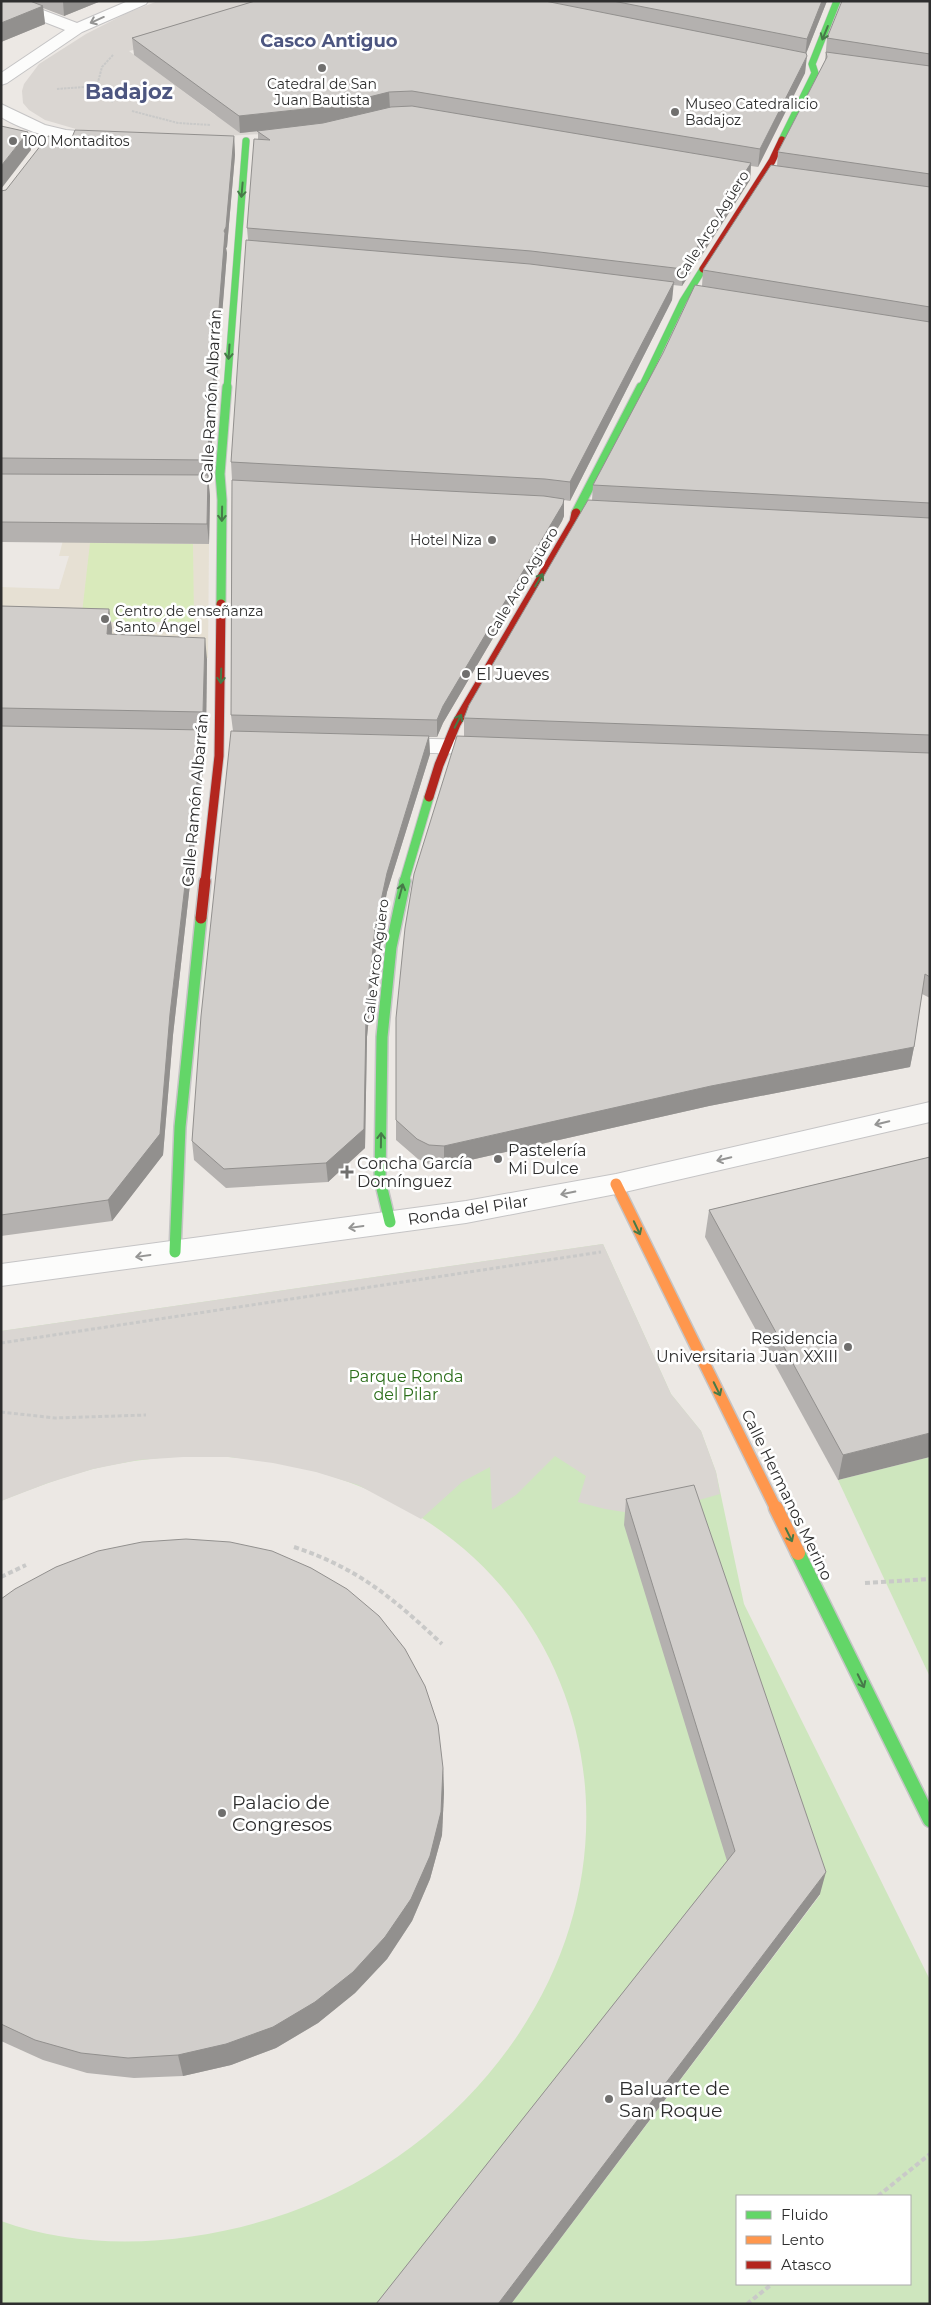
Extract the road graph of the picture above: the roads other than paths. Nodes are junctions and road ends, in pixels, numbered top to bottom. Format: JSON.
{"nodes":[{"id":1,"x":5,"y":1,"type":"edge"},
{"id":2,"x":142,"y":1,"type":"edge"},
{"id":3,"x":837,"y":1,"type":"edge"},
{"id":4,"x":77,"y":29,"type":"junction"},
{"id":5,"x":804,"y":63,"type":"junction"},
{"id":6,"x":834,"y":63,"type":"edge"},
{"id":7,"x":1,"y":80,"type":"edge"},
{"id":8,"x":1,"y":110,"type":"edge"},
{"id":9,"x":55,"y":134,"type":"junction"},
{"id":10,"x":266,"y":139,"type":"edge"},
{"id":11,"x":122,"y":140,"type":"edge"},
{"id":12,"x":246,"y":141,"type":"junction"},
{"id":13,"x":227,"y":142,"type":"edge"},
{"id":14,"x":43,"y":149,"type":"edge"},
{"id":15,"x":754,"y":173,"type":"junction"},
{"id":16,"x":780,"y":177,"type":"edge"},
{"id":17,"x":236,"y":250,"type":"junction"},
{"id":18,"x":256,"y":252,"type":"edge"},
{"id":19,"x":678,"y":294,"type":"junction"},
{"id":20,"x":707,"y":297,"type":"edge"},
{"id":21,"x":568,"y":508,"type":"junction"},
{"id":22,"x":599,"y":513,"type":"edge"},
{"id":23,"x":244,"y":740,"type":"edge"},
{"id":24,"x":210,"y":742,"type":"junction"},
{"id":25,"x":369,"y":744,"type":"edge"},
{"id":26,"x":447,"y":746,"type":"junction"},
{"id":27,"x":495,"y":747,"type":"edge"},
{"id":28,"x":930,"y":1112,"type":"edge"},
{"id":29,"x":616,"y":1184,"type":"junction"},
{"id":30,"x":390,"y":1222,"type":"junction"},
{"id":31,"x":175,"y":1252,"type":"junction"},
{"id":32,"x":1,"y":1275,"type":"edge"},
{"id":33,"x":930,"y":1820,"type":"edge"}],
"edges":[{"from":1,"to":4,"type":"street"},
{"from":2,"to":4,"type":"street","one_way":true},
{"from":3,"to":5,"type":"street","name":"Calle Arco Agüero","one_way":true},
{"from":4,"to":7,"type":"street"},
{"from":5,"to":6,"type":"street"},
{"from":5,"to":15,"type":"street","name":"Calle Arco Agüero"},
{"from":8,"to":9,"type":"street"},
{"from":9,"to":11,"type":"street"},
{"from":9,"to":14,"type":"street"},
{"from":10,"to":12,"type":"street"},
{"from":12,"to":13,"type":"street"},
{"from":12,"to":17,"type":"street","name":"Calle Ramón Albarrán","one_way":true},
{"from":15,"to":16,"type":"street"},
{"from":15,"to":19,"type":"street","name":"Calle Arco Agüero"},
{"from":17,"to":18,"type":"street"},
{"from":17,"to":24,"type":"street","name":"Calle Ramón Albarrán","one_way":true},
{"from":19,"to":20,"type":"street"},
{"from":19,"to":21,"type":"street","name":"Calle Arco Agüero"},
{"from":21,"to":22,"type":"street"},
{"from":26,"to":21,"type":"street","name":"Calle Arco Agüero","one_way":true},
{"from":23,"to":24,"type":"street"},
{"from":24,"to":31,"type":"street","name":"Calle Ramón Albarrán"},
{"from":25,"to":26,"type":"street"},
{"from":26,"to":27,"type":"street"},
{"from":30,"to":26,"type":"street","name":"Calle Arco Agüero","one_way":true},
{"from":28,"to":29,"type":"street","name":"Ronda del Pilar","one_way":true},
{"from":29,"to":30,"type":"street","name":"Ronda del Pilar","one_way":true},
{"from":29,"to":33,"type":"street","name":"Calle Hermanos Merino","one_way":true},
{"from":30,"to":31,"type":"street","name":"Ronda del Pilar","one_way":true},
{"from":31,"to":32,"type":"street","name":"Ronda del Pilar","one_way":true}]}
